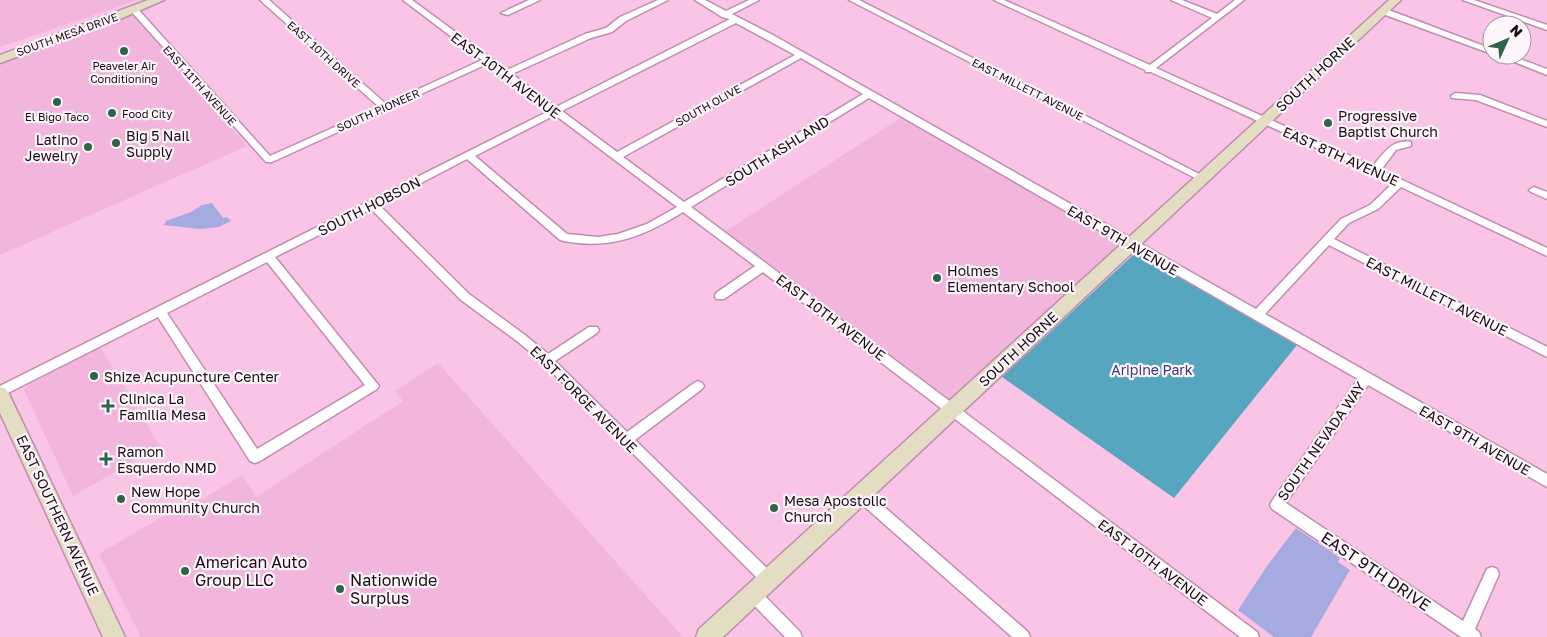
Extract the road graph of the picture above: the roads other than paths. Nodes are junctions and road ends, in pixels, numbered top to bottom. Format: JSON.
{"nodes":[{"id":1,"x":158,"y":0,"type":"edge"},
{"id":2,"x":264,"y":0,"type":"edge"},
{"id":3,"x":407,"y":0,"type":"edge"},
{"id":4,"x":536,"y":0,"type":"edge"},
{"id":5,"x":664,"y":0,"type":"edge"},
{"id":6,"x":699,"y":0,"type":"edge"},
{"id":7,"x":755,"y":0,"type":"edge"},
{"id":8,"x":853,"y":0,"type":"edge"},
{"id":9,"x":998,"y":0,"type":"edge"},
{"id":10,"x":1176,"y":0,"type":"edge"},
{"id":11,"x":1240,"y":0,"type":"edge"},
{"id":12,"x":1395,"y":0,"type":"edge"},
{"id":13,"x":1467,"y":0,"type":"edge"},
{"id":14,"x":133,"y":8,"type":"junction"},
{"id":15,"x":1382,"y":11,"type":"junction"},
{"id":16,"x":505,"y":13,"type":"dead end"},
{"id":17,"x":725,"y":15,"type":"junction"},
{"id":18,"x":1218,"y":17,"type":"junction"},
{"id":19,"x":737,"y":19,"type":"junction"},
{"id":20,"x":70,"y":26,"type":"junction"},
{"id":21,"x":1547,"y":28,"type":"edge"},
{"id":22,"x":1482,"y":48,"type":"edge"},
{"id":23,"x":0,"y":50,"type":"edge"},
{"id":24,"x":800,"y":55,"type":"junction"},
{"id":25,"x":0,"y":59,"type":"edge"},
{"id":26,"x":488,"y":61,"type":"junction"},
{"id":27,"x":1528,"y":65,"type":"edge"},
{"id":28,"x":1149,"y":70,"type":"junction"},
{"id":29,"x":1547,"y":72,"type":"edge"},
{"id":30,"x":506,"y":74,"type":"junction"},
{"id":31,"x":870,"y":94,"type":"junction"},
{"id":32,"x":1455,"y":96,"type":"dead end"},
{"id":33,"x":384,"y":107,"type":"junction"},
{"id":34,"x":556,"y":111,"type":"junction"},
{"id":35,"x":1264,"y":121,"type":"junction"},
{"id":36,"x":1547,"y":124,"type":"edge"},
{"id":37,"x":1408,"y":144,"type":"dead end"},
{"id":38,"x":468,"y":155,"type":"junction"},
{"id":39,"x":617,"y":156,"type":"junction"},
{"id":40,"x":269,"y":160,"type":"joint"},
{"id":41,"x":1375,"y":170,"type":"junction"},
{"id":42,"x":1202,"y":178,"type":"junction"},
{"id":43,"x":1400,"y":182,"type":"junction"},
{"id":44,"x":1534,"y":190,"type":"dead end"},
{"id":45,"x":1547,"y":196,"type":"edge"},
{"id":46,"x":372,"y":204,"type":"junction"},
{"id":47,"x":685,"y":207,"type":"junction"},
{"id":48,"x":1328,"y":240,"type":"junction"},
{"id":49,"x":1132,"y":245,"type":"junction"},
{"id":50,"x":1547,"y":252,"type":"edge"},
{"id":51,"x":268,"y":256,"type":"junction"},
{"id":52,"x":763,"y":266,"type":"junction"},
{"id":53,"x":720,"y":296,"type":"dead end"},
{"id":54,"x":160,"y":311,"type":"junction"},
{"id":55,"x":1257,"y":316,"type":"junction"},
{"id":56,"x":593,"y":330,"type":"dead end"},
{"id":57,"x":1547,"y":352,"type":"edge"},
{"id":58,"x":547,"y":360,"type":"junction"},
{"id":59,"x":1366,"y":378,"type":"junction"},
{"id":60,"x":698,"y":386,"type":"dead end"},
{"id":61,"x":0,"y":393,"type":"edge"},
{"id":62,"x":953,"y":410,"type":"junction"},
{"id":63,"x":626,"y":440,"type":"junction"},
{"id":64,"x":1547,"y":481,"type":"edge"},
{"id":65,"x":860,"y":495,"type":"junction"},
{"id":66,"x":1277,"y":505,"type":"joint"},
{"id":67,"x":1492,"y":574,"type":"dead end"},
{"id":68,"x":769,"y":580,"type":"junction"},
{"id":69,"x":753,"y":594,"type":"junction"},
{"id":70,"x":1470,"y":634,"type":"edge"},
{"id":71,"x":114,"y":637,"type":"edge"},
{"id":72,"x":707,"y":637,"type":"edge"},
{"id":73,"x":795,"y":637,"type":"edge"},
{"id":74,"x":1023,"y":637,"type":"edge"},
{"id":75,"x":1252,"y":637,"type":"edge"}],
"edges":[{"from":1,"to":14,"type":"main road","name":"SOUTH MESA DRIVE"},
{"from":2,"to":33,"type":"street","name":"EAST 10TH DRIVE"},
{"from":3,"to":26,"type":"street","name":"EAST 10TH AVENUE"},
{"from":4,"to":16,"type":"street"},
{"from":5,"to":30,"type":"street"},
{"from":6,"to":17,"type":"street","name":"EAST 9TH AVENUE"},
{"from":7,"to":17,"type":"street"},
{"from":8,"to":42,"type":"street","name":"EAST MILLETT AVENUE"},
{"from":9,"to":28,"type":"street","name":"EAST 8TH AVENUE"},
{"from":10,"to":18,"type":"street"},
{"from":11,"to":18,"type":"street"},
{"from":12,"to":15,"type":"street","name":"SOUTH HORNE"},
{"from":13,"to":21,"type":"street"},
{"from":14,"to":20,"type":"main road","name":"SOUTH MESA DRIVE"},
{"from":14,"to":25,"type":"street","name":"SOUTH MESA DRIVE"},
{"from":14,"to":40,"type":"street","name":"EAST 11TH AVENUE"},
{"from":15,"to":22,"type":"street"},
{"from":15,"to":35,"type":"street","name":"SOUTH HORNE"},
{"from":17,"to":19,"type":"street","name":"EAST 9TH AVENUE"},
{"from":18,"to":28,"type":"street"},
{"from":19,"to":24,"type":"street","name":"EAST 9TH AVENUE"},
{"from":19,"to":34,"type":"street","name":"SOUTH HOBSON"},
{"from":20,"to":23,"type":"main road","name":"SOUTH MESA DRIVE"},
{"from":20,"to":25,"type":"street"},
{"from":24,"to":31,"type":"street","name":"EAST 9TH AVENUE"},
{"from":24,"to":39,"type":"street","name":"SOUTH OLIVE"},
{"from":26,"to":30,"type":"street","name":"EAST 10TH AVENUE"},
{"from":26,"to":33,"type":"street","name":"SOUTH PIONEER"},
{"from":27,"to":29,"type":"street"},
{"from":28,"to":35,"type":"street","name":"EAST 8TH AVENUE"},
{"from":30,"to":34,"type":"street","name":"EAST 10TH AVENUE"},
{"from":31,"to":47,"type":"street","name":"SOUTH ASHLAND"},
{"from":31,"to":49,"type":"street","name":"EAST 9TH AVENUE"},
{"from":32,"to":36,"type":"street"},
{"from":33,"to":40,"type":"street","name":"SOUTH PIONEER"},
{"from":34,"to":38,"type":"street","name":"SOUTH HOBSON"},
{"from":34,"to":39,"type":"street","name":"EAST 10TH AVENUE"},
{"from":35,"to":41,"type":"street","name":"EAST 8TH AVENUE"},
{"from":35,"to":42,"type":"street","name":"SOUTH HORNE"},
{"from":37,"to":41,"type":"street"},
{"from":38,"to":46,"type":"street","name":"SOUTH HOBSON"},
{"from":38,"to":47,"type":"street"},
{"from":39,"to":47,"type":"street","name":"EAST 10TH AVENUE"},
{"from":41,"to":43,"type":"street","name":"EAST 8TH AVENUE"},
{"from":42,"to":49,"type":"street","name":"SOUTH HORNE"},
{"from":43,"to":48,"type":"street"},
{"from":43,"to":50,"type":"street","name":"EAST 8TH AVENUE"},
{"from":44,"to":45,"type":"street"},
{"from":46,"to":51,"type":"street","name":"SOUTH HOBSON"},
{"from":46,"to":58,"type":"street","name":"EAST FORGE AVENUE"},
{"from":47,"to":52,"type":"street","name":"EAST 10TH AVENUE"},
{"from":48,"to":55,"type":"street"},
{"from":48,"to":57,"type":"street","name":"EAST MILLETT AVENUE"},
{"from":49,"to":55,"type":"street","name":"EAST 9TH AVENUE"},
{"from":49,"to":62,"type":"street","name":"SOUTH HORNE"},
{"from":51,"to":54,"type":"street","name":"SOUTH HOBSON"},
{"from":51,"to":54,"type":"street"},
{"from":52,"to":53,"type":"street"},
{"from":52,"to":62,"type":"street","name":"EAST 10TH AVENUE"},
{"from":54,"to":61,"type":"street","name":"SOUTH HOBSON"},
{"from":55,"to":59,"type":"street","name":"EAST 9TH AVENUE"},
{"from":56,"to":58,"type":"street"},
{"from":58,"to":63,"type":"street","name":"EAST FORGE AVENUE"},
{"from":59,"to":64,"type":"street","name":"EAST 9TH AVENUE"},
{"from":59,"to":66,"type":"street","name":"SOUTH NEVADA WAY"},
{"from":60,"to":63,"type":"street"},
{"from":61,"to":71,"type":"street","name":"EAST SOUTHERN AVENUE"},
{"from":62,"to":65,"type":"street","name":"SOUTH HORNE"},
{"from":62,"to":75,"type":"street","name":"EAST 10TH AVENUE"},
{"from":63,"to":68,"type":"street","name":"EAST FORGE AVENUE"},
{"from":65,"to":68,"type":"street","name":"SOUTH HORNE"},
{"from":65,"to":74,"type":"street"},
{"from":66,"to":70,"type":"street","name":"EAST 9TH DRIVE"},
{"from":67,"to":70,"type":"street"},
{"from":68,"to":69,"type":"street","name":"SOUTH HORNE"},
{"from":69,"to":72,"type":"street","name":"SOUTH HORNE"},
{"from":69,"to":73,"type":"street"}]}
